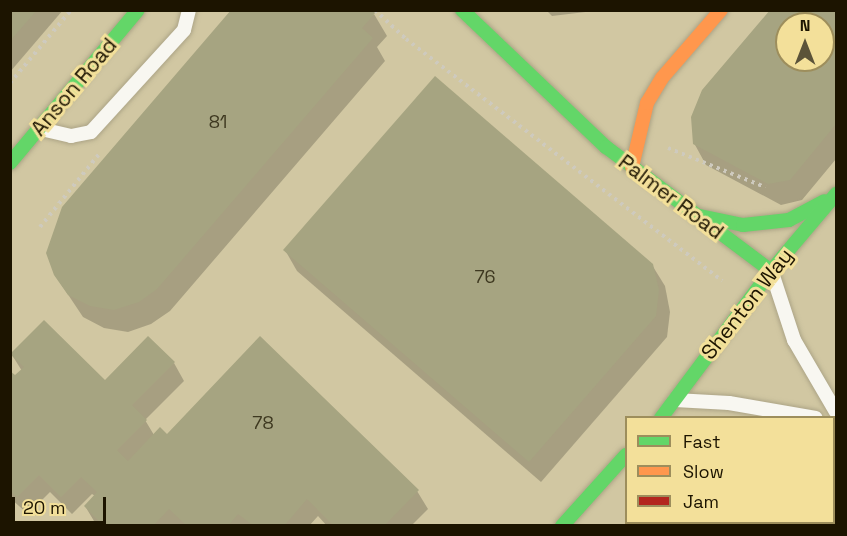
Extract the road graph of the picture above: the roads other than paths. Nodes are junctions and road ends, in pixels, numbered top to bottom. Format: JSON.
{"nodes":[{"id":1,"x":138,"y":10,"type":"edge"},
{"id":2,"x":189,"y":10,"type":"edge"},
{"id":3,"x":462,"y":10,"type":"edge"},
{"id":4,"x":721,"y":10,"type":"edge"},
{"id":5,"x":39,"y":129,"type":"junction"},
{"id":6,"x":10,"y":163,"type":"edge"},
{"id":7,"x":632,"y":167,"type":"junction"},
{"id":8,"x":837,"y":189,"type":"edge"},
{"id":9,"x":837,"y":194,"type":"edge"},
{"id":10,"x":695,"y":215,"type":"junction"},
{"id":11,"x":771,"y":271,"type":"junction"},
{"id":12,"x":673,"y":400,"type":"junction"},
{"id":13,"x":837,"y":412,"type":"edge"},
{"id":14,"x":662,"y":416,"type":"edge"},
{"id":15,"x":810,"y":416,"type":"edge"},
{"id":16,"x":625,"y":457,"type":"edge"},
{"id":17,"x":562,"y":525,"type":"edge"}],
"edges":[{"from":1,"to":5,"type":"main road","name":"Anson Road"},
{"from":2,"to":5,"type":"lane"},
{"from":3,"to":7,"type":"main road","name":"Palmer Road"},
{"from":4,"to":7,"type":"main road"},
{"from":5,"to":6,"type":"main road","name":"Anson Road"},
{"from":7,"to":10,"type":"main road","name":"Palmer Road"},
{"from":8,"to":10,"type":"main road"},
{"from":9,"to":11,"type":"main road","name":"Shenton Way"},
{"from":10,"to":11,"type":"main road","name":"Palmer Road"},
{"from":11,"to":12,"type":"main road","name":"Shenton Way"},
{"from":11,"to":13,"type":"lane"},
{"from":12,"to":14,"type":"main road","name":"Shenton Way"},
{"from":12,"to":15,"type":"lane"},
{"from":16,"to":17,"type":"main road"}]}
